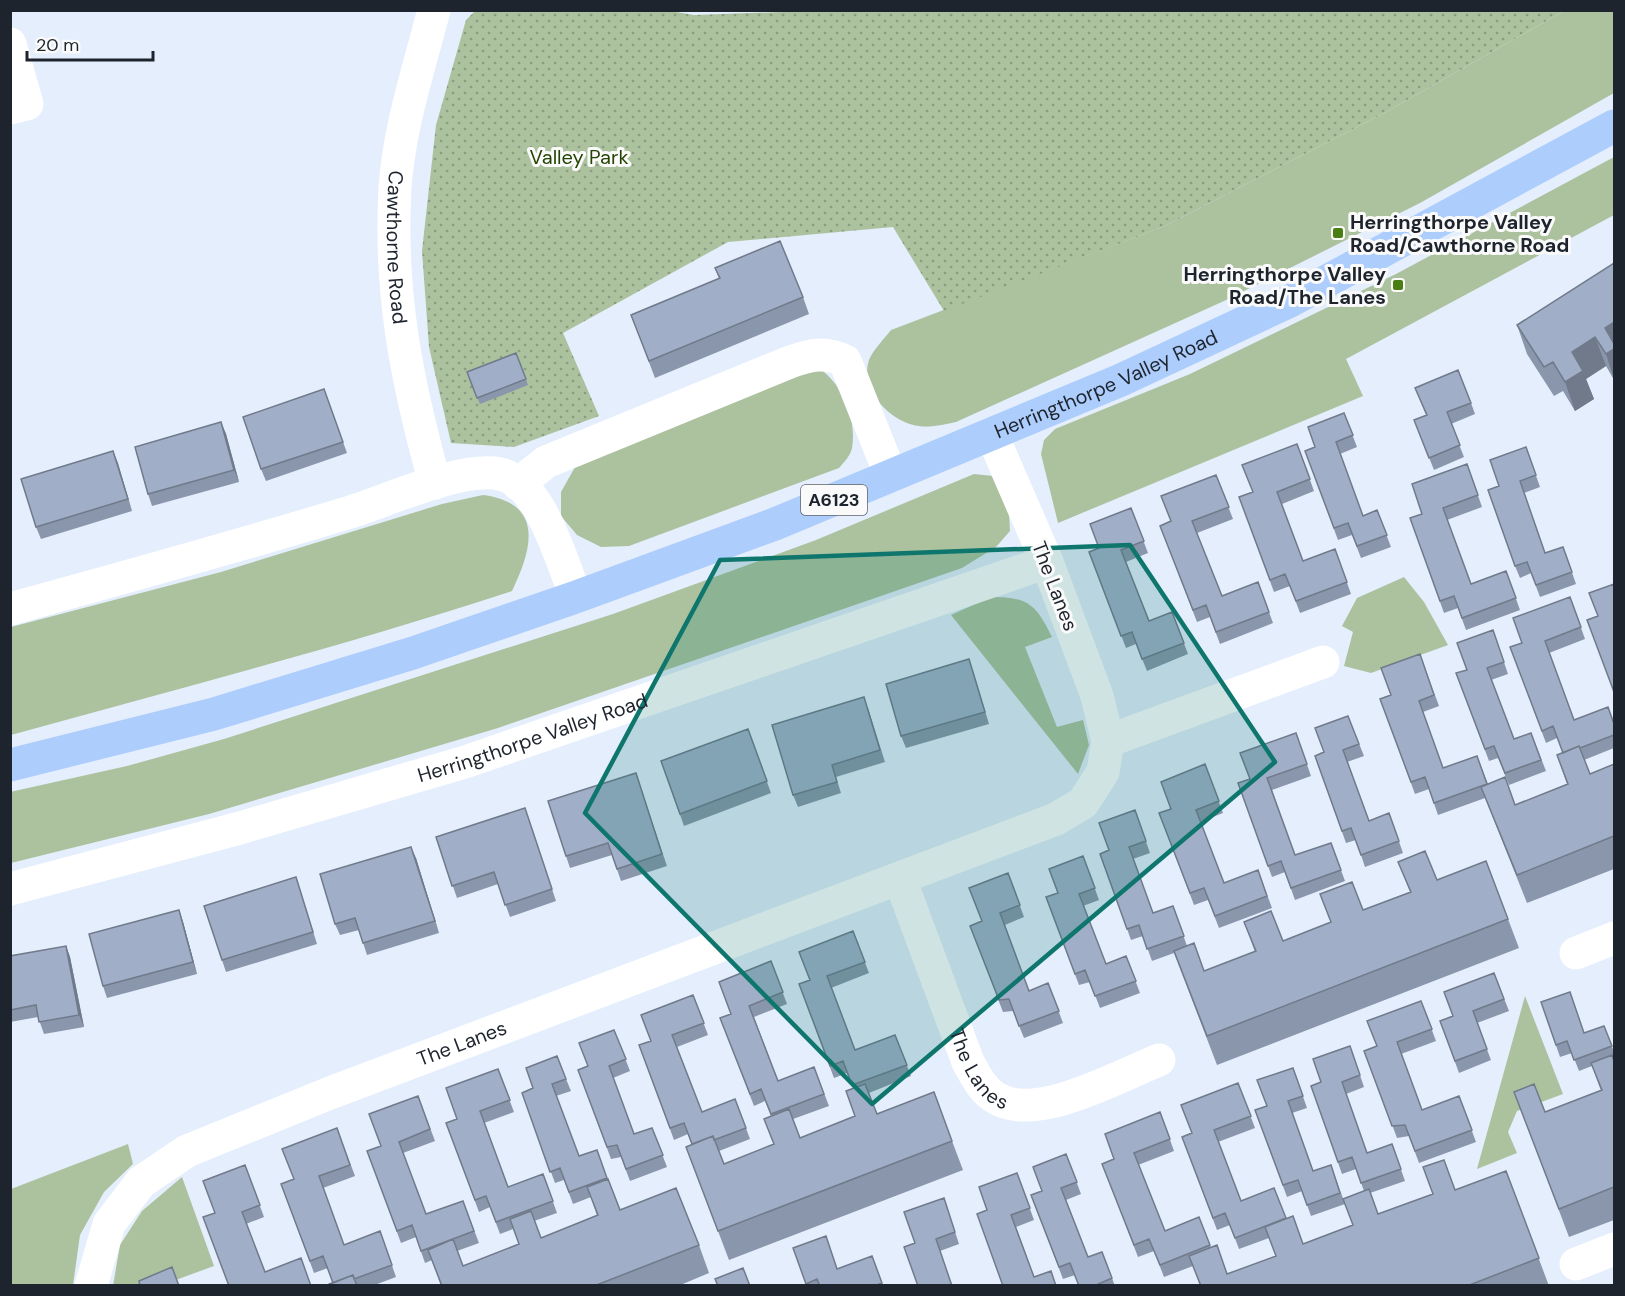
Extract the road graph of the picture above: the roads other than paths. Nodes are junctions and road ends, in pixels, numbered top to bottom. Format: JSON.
{"nodes":[{"id":1,"x":434,"y":10,"type":"edge"},
{"id":2,"x":10,"y":44,"type":"edge"},
{"id":3,"x":10,"y":108,"type":"edge"},
{"id":4,"x":1614,"y":126,"type":"edge"},
{"id":5,"x":992,"y":435,"type":"junction"},
{"id":6,"x":891,"y":476,"type":"junction"},
{"id":7,"x":435,"y":483,"type":"junction"},
{"id":8,"x":518,"y":484,"type":"junction"},
{"id":9,"x":1047,"y":562,"type":"junction"},
{"id":10,"x":576,"y":597,"type":"junction"},
{"id":11,"x":10,"y":609,"type":"edge"},
{"id":12,"x":1323,"y":662,"type":"dead end"},
{"id":13,"x":1108,"y":741,"type":"junction"},
{"id":14,"x":10,"y":765,"type":"edge"},
{"id":15,"x":900,"y":879,"type":"junction"},
{"id":16,"x":10,"y":889,"type":"edge"},
{"id":17,"x":1614,"y":938,"type":"edge"},
{"id":18,"x":1576,"y":952,"type":"dead end"},
{"id":19,"x":1159,"y":1060,"type":"dead end"},
{"id":20,"x":1614,"y":1250,"type":"edge"},
{"id":21,"x":1576,"y":1264,"type":"dead end"},
{"id":22,"x":91,"y":1286,"type":"edge"}],
"edges":[{"from":1,"to":7,"type":"street","name":"Cawthorne Road"},
{"from":2,"to":3,"type":"street"},
{"from":4,"to":5,"type":"main road","name":"Herringthorpe Valley Road","number":"A6123"},
{"from":5,"to":6,"type":"main road","name":"Herringthorpe Valley Road","number":"A6123"},
{"from":5,"to":9,"type":"street","name":"The Lanes"},
{"from":6,"to":8,"type":"street"},
{"from":6,"to":10,"type":"main road","name":"Herringthorpe Valley Road","number":"A6123"},
{"from":7,"to":8,"type":"street"},
{"from":7,"to":11,"type":"street"},
{"from":8,"to":10,"type":"street"},
{"from":9,"to":13,"type":"street","name":"The Lanes"},
{"from":9,"to":16,"type":"street","name":"Herringthorpe Valley Road"},
{"from":10,"to":14,"type":"main road","name":"Herringthorpe Valley Road","number":"A6123"},
{"from":12,"to":13,"type":"street"},
{"from":13,"to":15,"type":"street","name":"The Lanes"},
{"from":15,"to":19,"type":"street","name":"The Lanes"},
{"from":15,"to":22,"type":"street","name":"The Lanes"},
{"from":17,"to":18,"type":"street"},
{"from":20,"to":21,"type":"street"}]}
